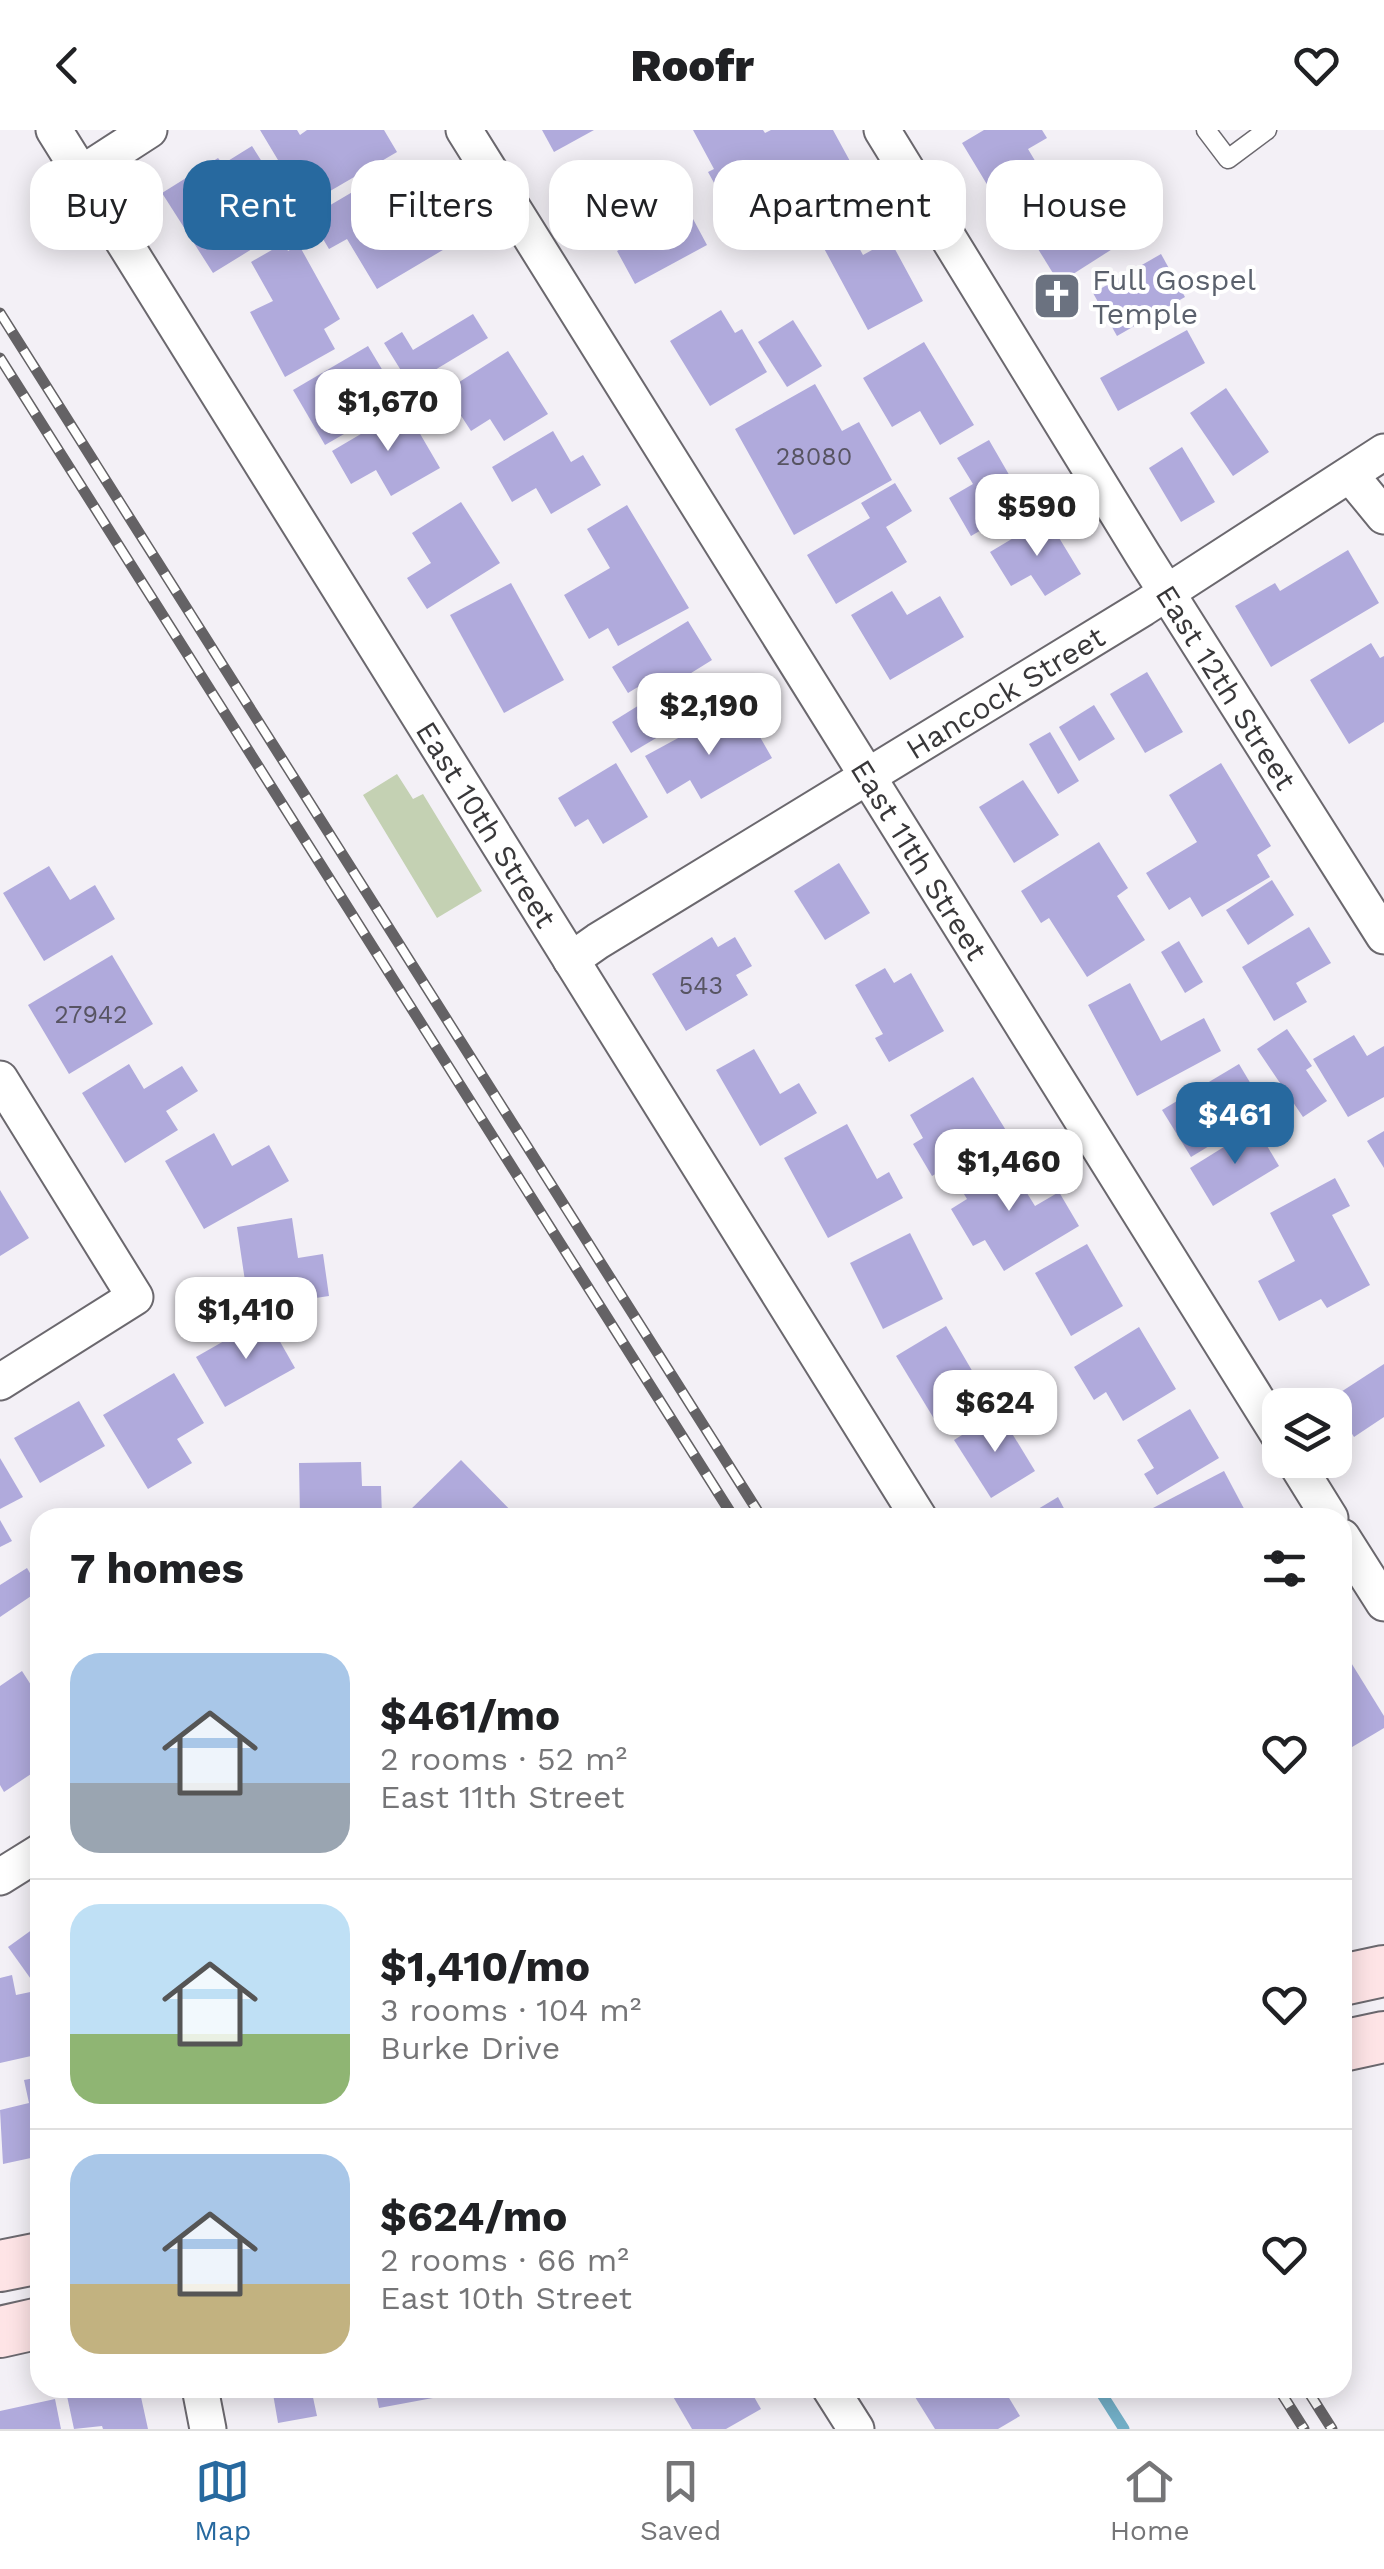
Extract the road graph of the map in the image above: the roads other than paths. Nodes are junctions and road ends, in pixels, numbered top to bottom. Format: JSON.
{"nodes":[{"id":1,"x":54,"y":130,"type":"edge"},
{"id":2,"x":149,"y":130,"type":"edge"},
{"id":3,"x":464,"y":130,"type":"edge"},
{"id":4,"x":882,"y":130,"type":"edge"},
{"id":5,"x":1206,"y":130,"type":"edge"},
{"id":6,"x":1267,"y":130,"type":"edge"},
{"id":7,"x":72,"y":160,"type":"edge"},
{"id":8,"x":103,"y":160,"type":"edge"},
{"id":9,"x":128,"y":250,"type":"edge"},
{"id":10,"x":1384,"y":452,"type":"edge"},
{"id":11,"x":1351,"y":476,"type":"junction"},
{"id":12,"x":1384,"y":516,"type":"edge"},
{"id":13,"x":1168,"y":590,"type":"junction"},
{"id":14,"x":868,"y":776,"type":"junction"},
{"id":15,"x":1384,"y":936,"type":"edge"},
{"id":16,"x":571,"y":960,"type":"junction"},
{"id":17,"x":0,"y":1080,"type":"edge"},
{"id":18,"x":0,"y":1382,"type":"edge"},
{"id":19,"x":1262,"y":1408,"type":"edge"},
{"id":20,"x":1305,"y":1478,"type":"edge"},
{"id":21,"x":913,"y":1508,"type":"edge"},
{"id":22,"x":1324,"y":1508,"type":"edge"},
{"id":23,"x":1352,"y":1553,"type":"edge"},
{"id":24,"x":1384,"y":1603,"type":"edge"},
{"id":25,"x":30,"y":1858,"type":"edge"},
{"id":26,"x":0,"y":1878,"type":"edge"},
{"id":27,"x":1384,"y":1971,"type":"edge"},
{"id":28,"x":1352,"y":1978,"type":"edge"},
{"id":29,"x":1384,"y":2037,"type":"edge"},
{"id":30,"x":1352,"y":2044,"type":"edge"},
{"id":31,"x":30,"y":2260,"type":"edge"},
{"id":32,"x":0,"y":2266,"type":"edge"},
{"id":33,"x":30,"y":2325,"type":"edge"},
{"id":34,"x":0,"y":2332,"type":"edge"},
{"id":35,"x":202,"y":2398,"type":"edge"},
{"id":36,"x":836,"y":2398,"type":"edge"},
{"id":37,"x":208,"y":2429,"type":"edge"},
{"id":38,"x":856,"y":2429,"type":"edge"}],
"edges":[{"from":1,"to":7,"type":"street","name":"East 10th Street"},
{"from":2,"to":8,"type":"street"},
{"from":3,"to":14,"type":"street","name":"East 11th Street"},
{"from":4,"to":13,"type":"street","name":"East 12th Street"},
{"from":5,"to":6,"type":"lane"},
{"from":9,"to":16,"type":"street","name":"East 10th Street"},
{"from":10,"to":11,"type":"street","name":"Hancock Street"},
{"from":11,"to":12,"type":"street"},
{"from":11,"to":13,"type":"street","name":"Hancock Street"},
{"from":13,"to":14,"type":"street","name":"Hancock Street"},
{"from":13,"to":15,"type":"street","name":"East 12th Street"},
{"from":14,"to":16,"type":"street","name":"Hancock Street"},
{"from":14,"to":19,"type":"street","name":"East 11th Street"},
{"from":16,"to":21,"type":"street","name":"East 10th Street"},
{"from":17,"to":18,"type":"street"},
{"from":20,"to":22,"type":"street"},
{"from":23,"to":24,"type":"street"},
{"from":25,"to":26,"type":"street"},
{"from":27,"to":28,"type":"main road"},
{"from":29,"to":30,"type":"main road"},
{"from":31,"to":32,"type":"main road"},
{"from":33,"to":34,"type":"main road"},
{"from":35,"to":37,"type":"street"},
{"from":36,"to":38,"type":"street"}]}
